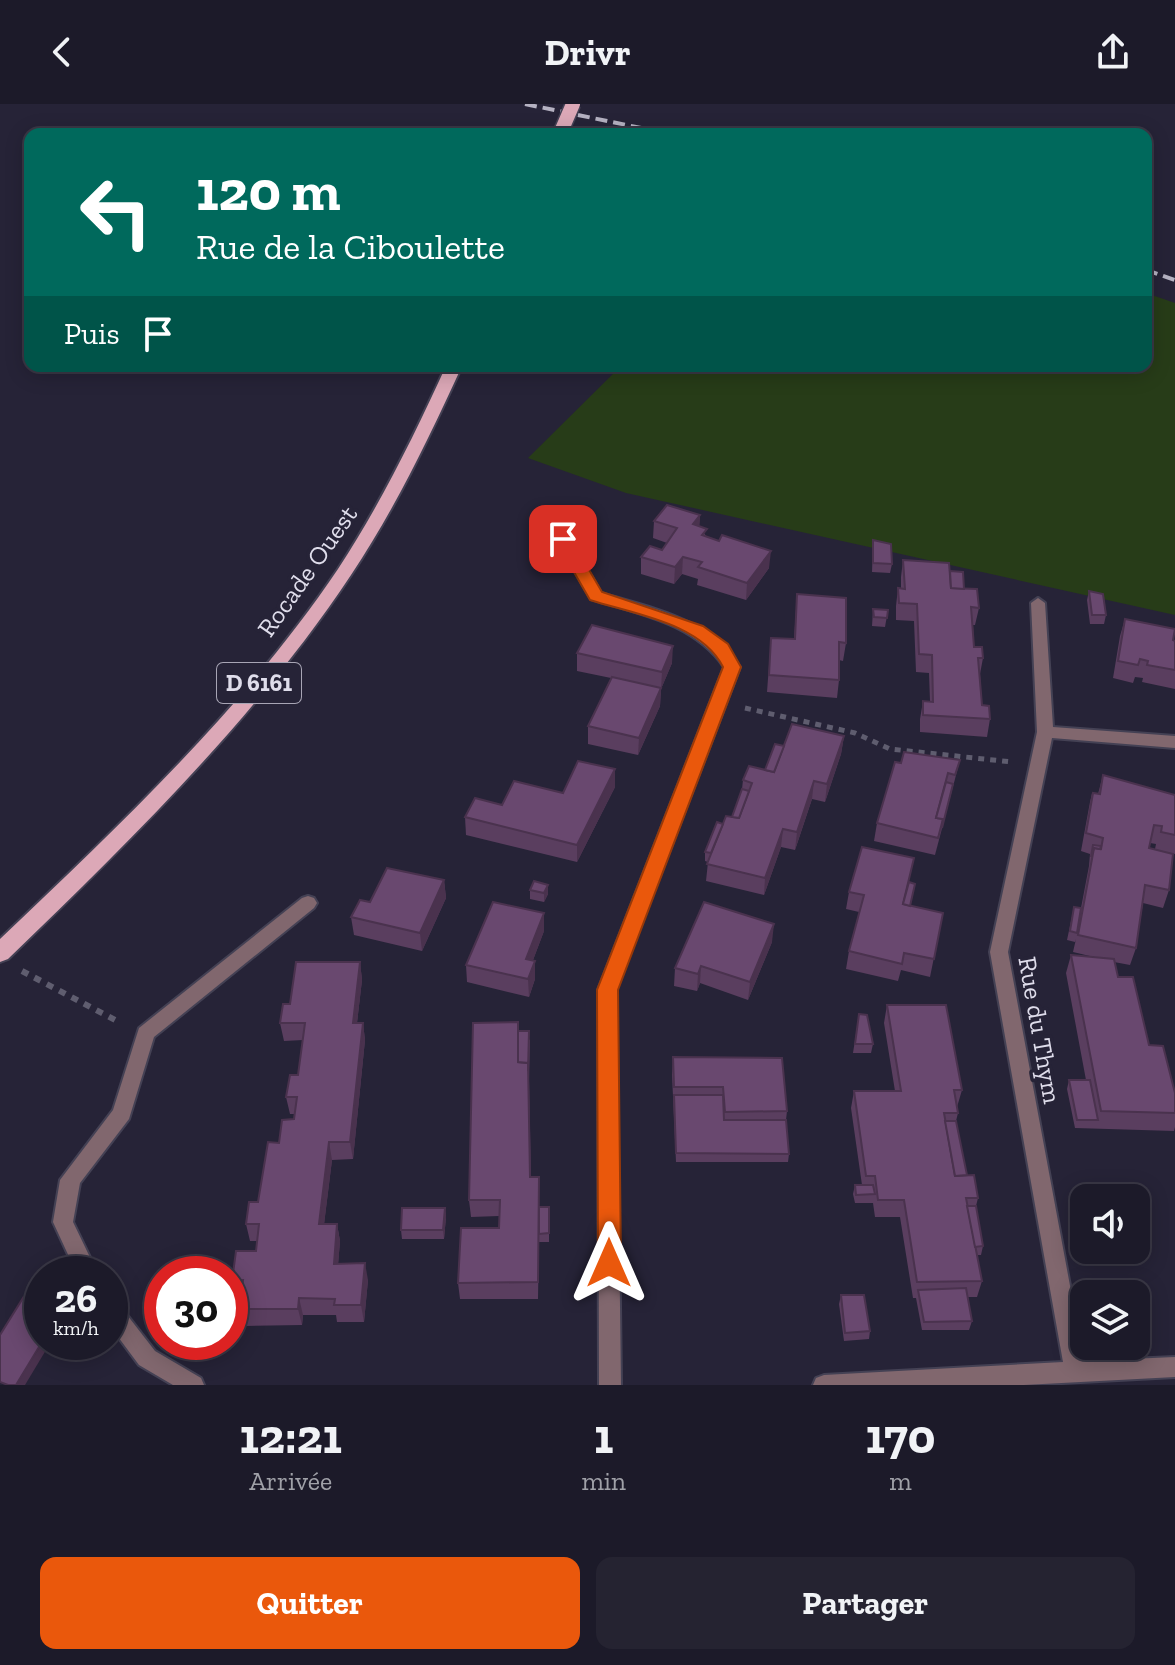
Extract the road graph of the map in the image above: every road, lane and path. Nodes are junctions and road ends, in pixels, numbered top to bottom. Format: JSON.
{"nodes":[{"id":1,"x":573,"y":104,"type":"edge"},
{"id":2,"x":563,"y":128,"type":"edge"},
{"id":3,"x":451,"y":372,"type":"edge"},
{"id":4,"x":563,"y":539,"type":"dead end"},
{"id":5,"x":1038,"y":603,"type":"dead end"},
{"id":6,"x":719,"y":703,"type":"junction"},
{"id":7,"x":1045,"y":732,"type":"junction"},
{"id":8,"x":1175,"y":742,"type":"edge"},
{"id":9,"x":1037,"y":765,"type":"junction"},
{"id":10,"x":308,"y":903,"type":"dead end"},
{"id":11,"x":6,"y":959,"type":"edge"},
{"id":12,"x":114,"y":1020,"type":"dead end"},
{"id":13,"x":79,"y":1256,"type":"edge"},
{"id":14,"x":128,"y":1333,"type":"edge"},
{"id":15,"x":1175,"y":1367,"type":"edge"},
{"id":16,"x":1075,"y":1370,"type":"junction"},
{"id":17,"x":193,"y":1385,"type":"edge"},
{"id":18,"x":610,"y":1385,"type":"edge"},
{"id":19,"x":824,"y":1385,"type":"edge"}],
"edges":[{"from":1,"to":2,"type":"main road","bridge":true},
{"from":3,"to":11,"type":"main road","name":"Rocade Ouest","number":"D 6161"},
{"from":4,"to":6,"type":"street"},
{"from":5,"to":7,"type":"street","name":"Rue du Thym"},
{"from":6,"to":9,"type":"path"},
{"from":6,"to":18,"type":"street"},
{"from":7,"to":8,"type":"street"},
{"from":7,"to":9,"type":"street","name":"Rue du Thym"},
{"from":9,"to":16,"type":"street","name":"Rue du Thym"},
{"from":10,"to":13,"type":"street"},
{"from":11,"to":12,"type":"path"},
{"from":14,"to":17,"type":"street"},
{"from":15,"to":16,"type":"street"},
{"from":16,"to":19,"type":"street"}]}
